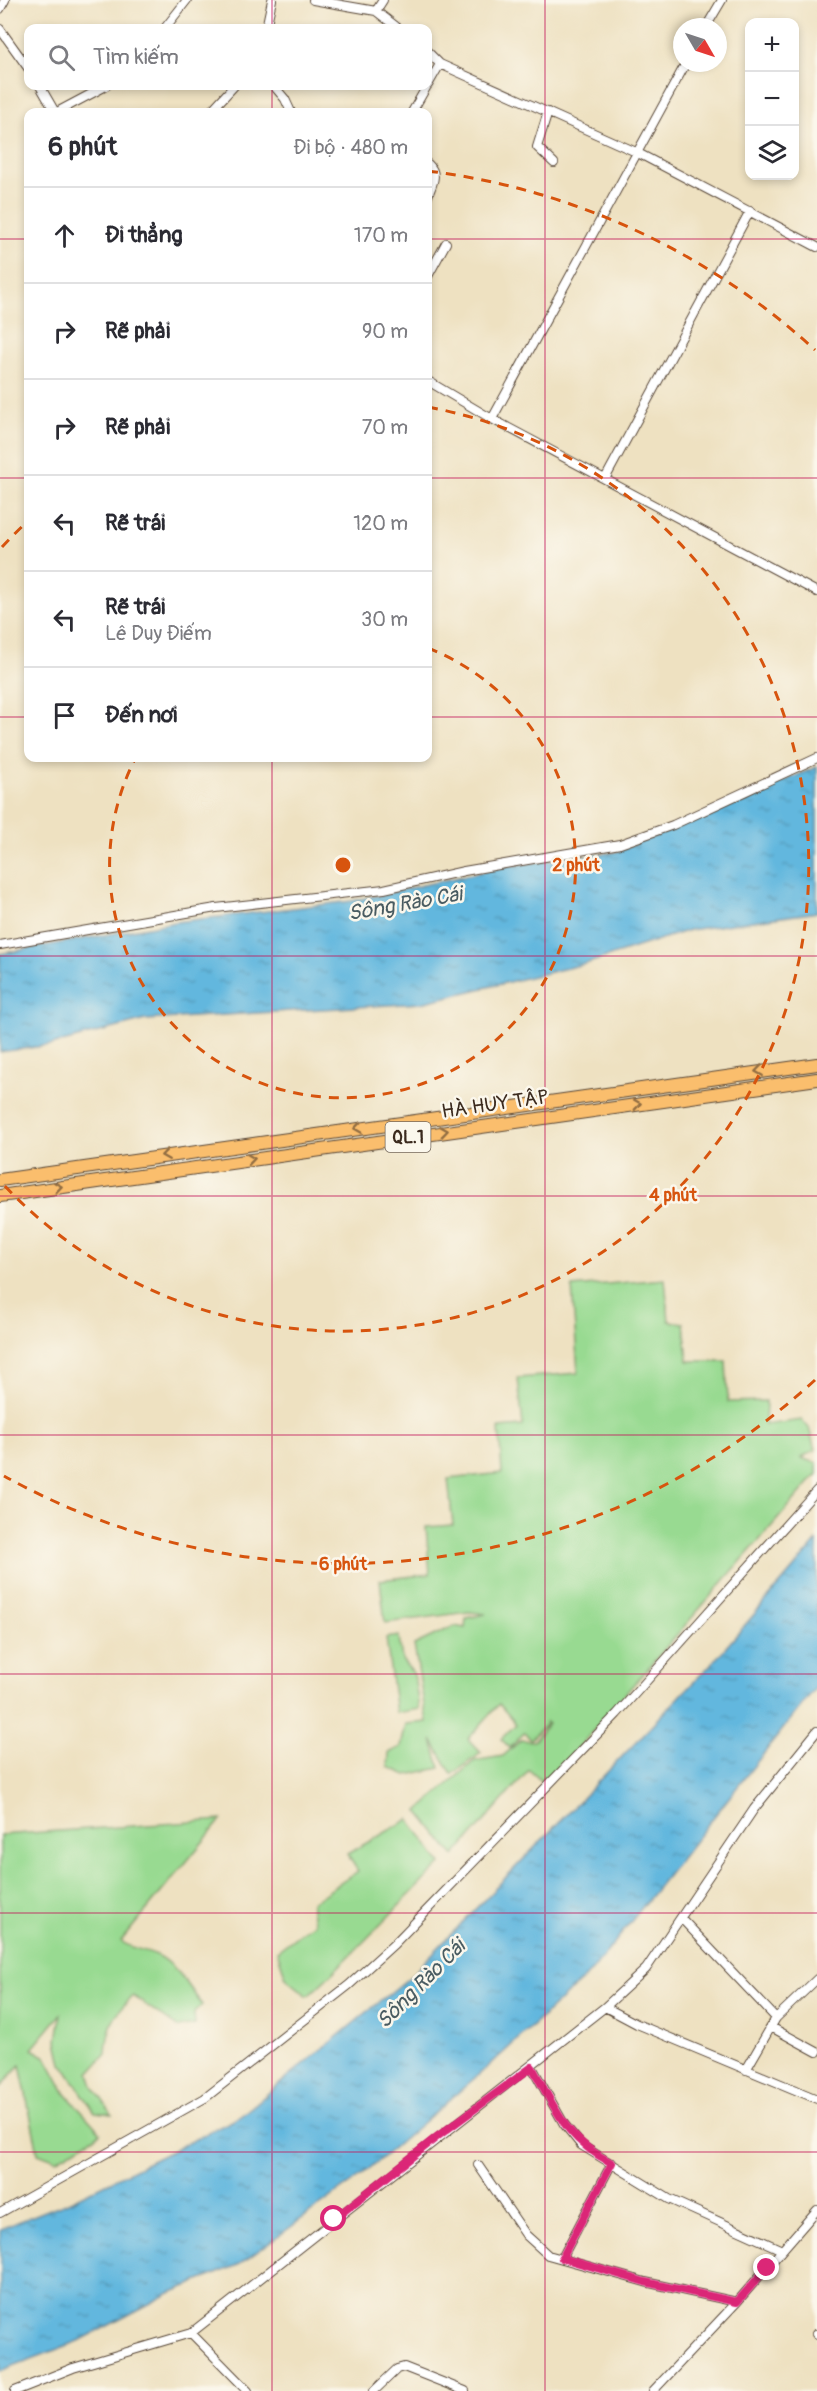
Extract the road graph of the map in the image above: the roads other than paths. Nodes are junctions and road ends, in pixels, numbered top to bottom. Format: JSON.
{"nodes":[{"id":1,"x":5,"y":0,"type":"edge"},
{"id":2,"x":187,"y":0,"type":"edge"},
{"id":3,"x":272,"y":0,"type":"edge"},
{"id":4,"x":313,"y":0,"type":"edge"},
{"id":5,"x":383,"y":0,"type":"edge"},
{"id":6,"x":722,"y":0,"type":"edge"},
{"id":7,"x":0,"y":9,"type":"edge"},
{"id":8,"x":376,"y":11,"type":"junction"},
{"id":9,"x":711,"y":18,"type":"edge"},
{"id":10,"x":168,"y":24,"type":"edge"},
{"id":11,"x":267,"y":24,"type":"edge"},
{"id":12,"x":393,"y":24,"type":"edge"},
{"id":13,"x":0,"y":29,"type":"edge"},
{"id":14,"x":432,"y":56,"type":"edge"},
{"id":15,"x":24,"y":62,"type":"edge"},
{"id":16,"x":440,"y":64,"type":"junction"},
{"id":17,"x":681,"y":72,"type":"edge"},
{"id":18,"x":432,"y":77,"type":"edge"},
{"id":19,"x":42,"y":90,"type":"edge"},
{"id":20,"x":98,"y":90,"type":"edge"},
{"id":21,"x":230,"y":90,"type":"edge"},
{"id":22,"x":277,"y":90,"type":"edge"},
{"id":23,"x":424,"y":90,"type":"edge"},
{"id":24,"x":54,"y":108,"type":"edge"},
{"id":25,"x":64,"y":108,"type":"edge"},
{"id":26,"x":214,"y":108,"type":"edge"},
{"id":27,"x":289,"y":108,"type":"edge"},
{"id":28,"x":414,"y":108,"type":"edge"},
{"id":29,"x":548,"y":112,"type":"junction"},
{"id":30,"x":636,"y":152,"type":"junction"},
{"id":31,"x":554,"y":163,"type":"dead end"},
{"id":32,"x":432,"y":169,"type":"edge"},
{"id":33,"x":432,"y":182,"type":"edge"},
{"id":34,"x":750,"y":211,"type":"junction"},
{"id":35,"x":446,"y":243,"type":"dead end"},
{"id":36,"x":817,"y":247,"type":"edge"},
{"id":37,"x":432,"y":269,"type":"edge"},
{"id":38,"x":432,"y":383,"type":"edge"},
{"id":39,"x":492,"y":419,"type":"junction"},
{"id":40,"x":605,"y":479,"type":"junction"},
{"id":41,"x":817,"y":592,"type":"edge"},
{"id":42,"x":817,"y":758,"type":"edge"},
{"id":43,"x":0,"y":945,"type":"edge"},
{"id":44,"x":817,"y":1064,"type":"edge"},
{"id":45,"x":817,"y":1079,"type":"edge"},
{"id":46,"x":0,"y":1180,"type":"edge"},
{"id":47,"x":0,"y":1196,"type":"edge"},
{"id":48,"x":817,"y":1490,"type":"edge"},
{"id":49,"x":817,"y":1731,"type":"edge"},
{"id":50,"x":681,"y":1918,"type":"junction"},
{"id":51,"x":817,"y":1979,"type":"edge"},
{"id":52,"x":605,"y":2007,"type":"junction"},
{"id":53,"x":776,"y":2018,"type":"junction"},
{"id":54,"x":771,"y":2027,"type":"junction"},
{"id":55,"x":817,"y":2052,"type":"edge"},
{"id":56,"x":532,"y":2067,"type":"junction"},
{"id":57,"x":746,"y":2070,"type":"junction"},
{"id":58,"x":817,"y":2099,"type":"edge"},
{"id":59,"x":612,"y":2163,"type":"junction"},
{"id":60,"x":478,"y":2165,"type":"dead end"},
{"id":61,"x":817,"y":2210,"type":"edge"},
{"id":62,"x":0,"y":2212,"type":"edge"},
{"id":63,"x":782,"y":2250,"type":"junction"},
{"id":64,"x":562,"y":2258,"type":"junction"},
{"id":65,"x":737,"y":2302,"type":"junction"},
{"id":66,"x":191,"y":2333,"type":"junction"},
{"id":67,"x":452,"y":2389,"type":"edge"},
{"id":68,"x":15,"y":2391,"type":"edge"},
{"id":69,"x":248,"y":2391,"type":"edge"},
{"id":70,"x":374,"y":2391,"type":"edge"},
{"id":71,"x":465,"y":2391,"type":"edge"},
{"id":72,"x":653,"y":2391,"type":"edge"}],
"edges":[{"from":1,"to":7,"type":"street"},
{"from":2,"to":10,"type":"street"},
{"from":3,"to":11,"type":"street"},
{"from":4,"to":8,"type":"street"},
{"from":5,"to":8,"type":"street"},
{"from":6,"to":9,"type":"street"},
{"from":8,"to":12,"type":"street"},
{"from":13,"to":15,"type":"street"},
{"from":14,"to":16,"type":"street"},
{"from":16,"to":18,"type":"street"},
{"from":16,"to":29,"type":"street"},
{"from":17,"to":30,"type":"street"},
{"from":19,"to":24,"type":"street"},
{"from":20,"to":25,"type":"street"},
{"from":21,"to":26,"type":"street"},
{"from":22,"to":27,"type":"street"},
{"from":23,"to":28,"type":"street"},
{"from":29,"to":30,"type":"street"},
{"from":29,"to":31,"type":"street"},
{"from":30,"to":34,"type":"street"},
{"from":30,"to":39,"type":"street"},
{"from":32,"to":33,"type":"street"},
{"from":34,"to":36,"type":"street"},
{"from":34,"to":40,"type":"street"},
{"from":35,"to":37,"type":"street"},
{"from":38,"to":39,"type":"street"},
{"from":39,"to":40,"type":"street"},
{"from":40,"to":41,"type":"street"},
{"from":42,"to":43,"type":"street"},
{"from":44,"to":46,"type":"main road","name":"HÀ HUY TẬP","number":"QL.1","one_way":true},
{"from":47,"to":45,"type":"main road","name":"HÀ HUY TẬP","number":"QL.1","one_way":true},
{"from":48,"to":62,"type":"street"},
{"from":49,"to":50,"type":"street"},
{"from":50,"to":52,"type":"street"},
{"from":50,"to":53,"type":"street"},
{"from":51,"to":53,"type":"street"},
{"from":52,"to":56,"type":"street"},
{"from":52,"to":57,"type":"street"},
{"from":53,"to":54,"type":"street"},
{"from":54,"to":55,"type":"street"},
{"from":54,"to":57,"type":"street"},
{"from":56,"to":59,"type":"street"},
{"from":56,"to":66,"type":"street"},
{"from":57,"to":58,"type":"street"},
{"from":59,"to":63,"type":"street"},
{"from":59,"to":64,"type":"street"},
{"from":60,"to":64,"type":"street"},
{"from":61,"to":63,"type":"street"},
{"from":63,"to":65,"type":"street"},
{"from":64,"to":65,"type":"street"},
{"from":65,"to":72,"type":"street"},
{"from":66,"to":68,"type":"street"},
{"from":66,"to":69,"type":"street"},
{"from":67,"to":70,"type":"street"},
{"from":67,"to":71,"type":"street"}]}
